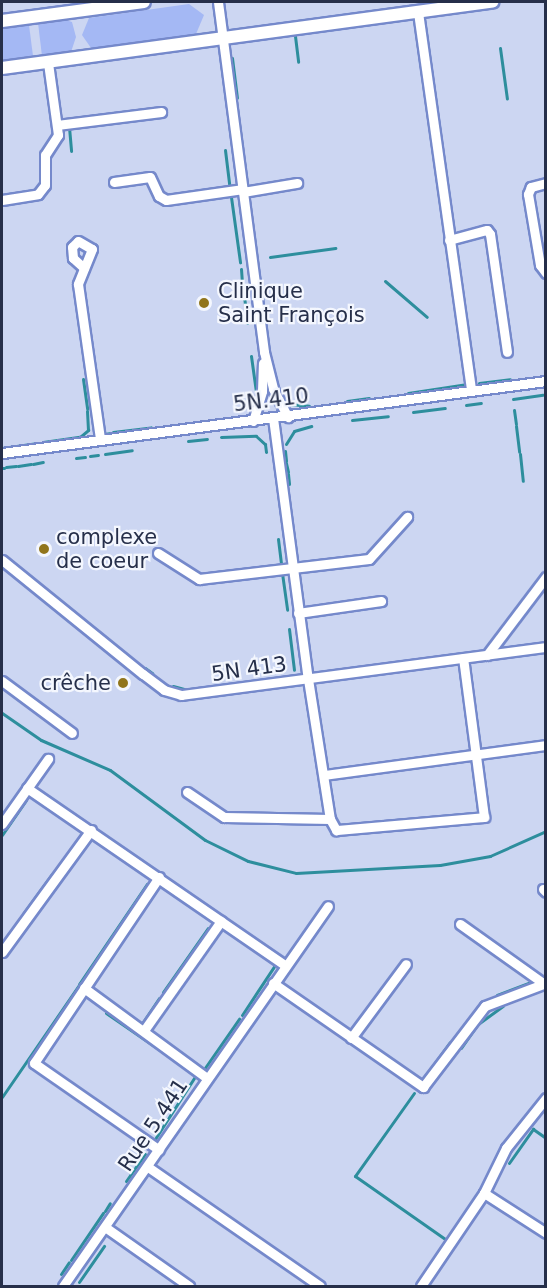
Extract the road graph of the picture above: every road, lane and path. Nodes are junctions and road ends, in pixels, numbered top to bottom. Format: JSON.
{"nodes":[{"id":1,"x":144,"y":2,"type":"edge"},
{"id":2,"x":218,"y":2,"type":"edge"},
{"id":3,"x":493,"y":2,"type":"edge"},
{"id":4,"x":418,"y":12,"type":"junction"},
{"id":5,"x":2,"y":21,"type":"edge"},
{"id":6,"x":224,"y":39,"type":"junction"},
{"id":7,"x":48,"y":63,"type":"junction"},
{"id":8,"x":2,"y":68,"type":"edge"},
{"id":9,"x":161,"y":111,"type":"dead end"},
{"id":10,"x":57,"y":125,"type":"junction"},
{"id":11,"x":114,"y":182,"type":"dead end"},
{"id":12,"x":297,"y":183,"type":"dead end"},
{"id":13,"x":546,"y":183,"type":"edge"},
{"id":14,"x":243,"y":190,"type":"junction"},
{"id":15,"x":2,"y":200,"type":"edge"},
{"id":16,"x":449,"y":240,"type":"junction"},
{"id":17,"x":84,"y":268,"type":"dead end"},
{"id":18,"x":546,"y":273,"type":"edge"},
{"id":19,"x":264,"y":352,"type":"junction"},
{"id":20,"x":507,"y":352,"type":"dead end"},
{"id":21,"x":546,"y":381,"type":"edge"},
{"id":22,"x":471,"y":390,"type":"junction"},
{"id":23,"x":288,"y":417,"type":"junction"},
{"id":24,"x":273,"y":418,"type":"junction"},
{"id":25,"x":253,"y":421,"type":"junction"},
{"id":26,"x":100,"y":439,"type":"junction"},
{"id":27,"x":2,"y":453,"type":"edge"},
{"id":28,"x":407,"y":517,"type":"dead end"},
{"id":29,"x":158,"y":553,"type":"dead end"},
{"id":30,"x":2,"y":560,"type":"edge"},
{"id":31,"x":292,"y":568,"type":"junction"},
{"id":32,"x":546,"y":578,"type":"edge"},
{"id":33,"x":381,"y":601,"type":"dead end"},
{"id":34,"x":298,"y":613,"type":"junction"},
{"id":35,"x":546,"y":647,"type":"edge"},
{"id":36,"x":487,"y":655,"type":"junction"},
{"id":37,"x":463,"y":658,"type":"junction"},
{"id":38,"x":308,"y":679,"type":"junction"},
{"id":39,"x":2,"y":681,"type":"edge"},
{"id":40,"x":72,"y":733,"type":"dead end"},
{"id":41,"x":546,"y":745,"type":"edge"},
{"id":42,"x":477,"y":754,"type":"junction"},
{"id":43,"x":48,"y":759,"type":"dead end"},
{"id":44,"x":324,"y":775,"type":"junction"},
{"id":45,"x":27,"y":788,"type":"junction"},
{"id":46,"x":187,"y":792,"type":"dead end"},
{"id":47,"x":330,"y":819,"type":"junction"},
{"id":48,"x":2,"y":824,"type":"edge"},
{"id":49,"x":91,"y":830,"type":"junction"},
{"id":50,"x":159,"y":877,"type":"junction"},
{"id":51,"x":328,"y":906,"type":"dead end"},
{"id":52,"x":221,"y":921,"type":"junction"},
{"id":53,"x":460,"y":924,"type":"dead end"},
{"id":54,"x":2,"y":952,"type":"edge"},
{"id":55,"x":406,"y":964,"type":"dead end"},
{"id":56,"x":285,"y":965,"type":"junction"},
{"id":57,"x":273,"y":983,"type":"junction"},
{"id":58,"x":544,"y":983,"type":"edge"},
{"id":59,"x":84,"y":988,"type":"junction"},
{"id":60,"x":145,"y":1029,"type":"junction"},
{"id":61,"x":351,"y":1038,"type":"junction"},
{"id":62,"x":207,"y":1078,"type":"junction"},
{"id":63,"x":546,"y":1098,"type":"edge"},
{"id":64,"x":159,"y":1150,"type":"junction"},
{"id":65,"x":148,"y":1167,"type":"junction"},
{"id":66,"x":484,"y":1193,"type":"junction"},
{"id":67,"x":105,"y":1227,"type":"junction"},
{"id":68,"x":546,"y":1233,"type":"edge"},
{"id":69,"x":186,"y":1286,"type":"edge"},
{"id":70,"x":63,"y":1287,"type":"edge"},
{"id":71,"x":320,"y":1287,"type":"edge"},
{"id":72,"x":421,"y":1287,"type":"edge"}],
"edges":[{"from":1,"to":5,"type":"main road"},
{"from":2,"to":6,"type":"street"},
{"from":3,"to":4,"type":"main road"},
{"from":4,"to":6,"type":"main road"},
{"from":4,"to":16,"type":"street"},
{"from":6,"to":7,"type":"main road"},
{"from":6,"to":14,"type":"street"},
{"from":7,"to":8,"type":"main road"},
{"from":7,"to":10,"type":"street"},
{"from":9,"to":10,"type":"street"},
{"from":10,"to":15,"type":"street"},
{"from":11,"to":14,"type":"street"},
{"from":12,"to":14,"type":"street"},
{"from":13,"to":18,"type":"street"},
{"from":14,"to":19,"type":"street"},
{"from":16,"to":20,"type":"street"},
{"from":16,"to":22,"type":"street"},
{"from":17,"to":26,"type":"street"},
{"from":19,"to":23,"type":"street"},
{"from":19,"to":25,"type":"street"},
{"from":21,"to":22,"type":"street","name":"5N.410"},
{"from":22,"to":23,"type":"street","name":"5N.410"},
{"from":23,"to":24,"type":"street","name":"5N.410"},
{"from":24,"to":25,"type":"street","name":"5N.410"},
{"from":24,"to":31,"type":"street"},
{"from":25,"to":26,"type":"street","name":"5N.410"},
{"from":26,"to":27,"type":"street","name":"5N.410"},
{"from":28,"to":31,"type":"street"},
{"from":29,"to":31,"type":"street"},
{"from":30,"to":38,"type":"street","name":"5N 413"},
{"from":31,"to":34,"type":"street"},
{"from":32,"to":36,"type":"street"},
{"from":33,"to":34,"type":"street"},
{"from":34,"to":38,"type":"street"},
{"from":35,"to":36,"type":"street","name":"5N 413"},
{"from":36,"to":37,"type":"street","name":"5N 413"},
{"from":37,"to":38,"type":"street","name":"5N 413"},
{"from":37,"to":42,"type":"street"},
{"from":38,"to":44,"type":"street"},
{"from":39,"to":40,"type":"street"},
{"from":41,"to":42,"type":"street"},
{"from":42,"to":44,"type":"street"},
{"from":42,"to":47,"type":"street"},
{"from":43,"to":45,"type":"street"},
{"from":44,"to":47,"type":"street"},
{"from":45,"to":48,"type":"street"},
{"from":45,"to":49,"type":"street"},
{"from":46,"to":47,"type":"street"},
{"from":49,"to":50,"type":"street"},
{"from":49,"to":54,"type":"street"},
{"from":50,"to":52,"type":"street"},
{"from":50,"to":59,"type":"street"},
{"from":51,"to":56,"type":"street","name":"Rue 5.441"},
{"from":52,"to":56,"type":"street"},
{"from":52,"to":60,"type":"street"},
{"from":53,"to":58,"type":"street"},
{"from":55,"to":61,"type":"street"},
{"from":56,"to":57,"type":"street","name":"Rue 5.441"},
{"from":57,"to":61,"type":"street"},
{"from":57,"to":62,"type":"street","name":"Rue 5.441"},
{"from":58,"to":61,"type":"street"},
{"from":59,"to":60,"type":"street"},
{"from":59,"to":64,"type":"street"},
{"from":60,"to":62,"type":"street"},
{"from":62,"to":64,"type":"street","name":"Rue 5.441"},
{"from":63,"to":66,"type":"street"},
{"from":64,"to":65,"type":"street","name":"Rue 5.441"},
{"from":65,"to":67,"type":"street","name":"Rue 5.441"},
{"from":65,"to":71,"type":"street"},
{"from":66,"to":68,"type":"street"},
{"from":66,"to":72,"type":"street"},
{"from":67,"to":69,"type":"street"},
{"from":67,"to":70,"type":"street","name":"Rue 5.441"}]}
